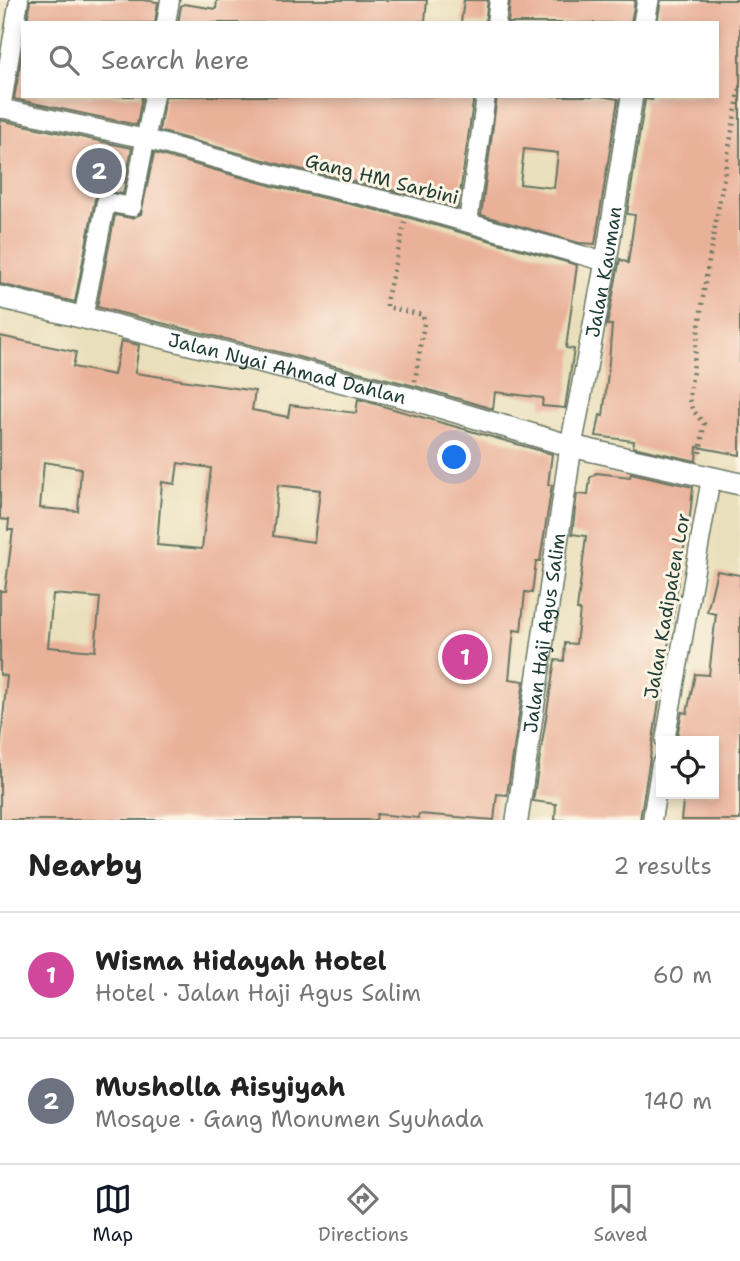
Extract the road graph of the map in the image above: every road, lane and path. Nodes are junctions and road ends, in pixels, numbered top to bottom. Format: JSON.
{"nodes":[{"id":1,"x":19,"y":0,"type":"edge"},
{"id":2,"x":170,"y":0,"type":"edge"},
{"id":3,"x":499,"y":0,"type":"edge"},
{"id":4,"x":648,"y":0,"type":"edge"},
{"id":5,"x":166,"y":21,"type":"edge"},
{"id":6,"x":496,"y":21,"type":"edge"},
{"id":7,"x":644,"y":21,"type":"edge"},
{"id":8,"x":740,"y":86,"type":"edge"},
{"id":9,"x":154,"y":98,"type":"edge"},
{"id":10,"x":485,"y":98,"type":"edge"},
{"id":11,"x":632,"y":98,"type":"edge"},
{"id":12,"x":1,"y":109,"type":"edge"},
{"id":13,"x":146,"y":139,"type":"junction"},
{"id":14,"x":409,"y":206,"type":"junction"},
{"id":15,"x":468,"y":222,"type":"junction"},
{"id":16,"x":606,"y":262,"type":"junction"},
{"id":17,"x":0,"y":297,"type":"edge"},
{"id":18,"x":83,"y":318,"type":"junction"},
{"id":19,"x":412,"y":399,"type":"junction"},
{"id":20,"x":571,"y":446,"type":"junction"},
{"id":21,"x":704,"y":476,"type":"junction"},
{"id":22,"x":740,"y":484,"type":"edge"},
{"id":23,"x":666,"y":736,"type":"edge"},
{"id":24,"x":656,"y":795,"type":"edge"},
{"id":25,"x":517,"y":820,"type":"edge"},
{"id":26,"x":652,"y":820,"type":"edge"}],
"edges":[{"from":1,"to":12,"type":"street"},
{"from":2,"to":5,"type":"street"},
{"from":3,"to":6,"type":"street"},
{"from":4,"to":7,"type":"street"},
{"from":8,"to":21,"type":"path"},
{"from":9,"to":13,"type":"street"},
{"from":10,"to":15,"type":"street"},
{"from":11,"to":16,"type":"street","name":"Jalan Kauman"},
{"from":12,"to":13,"type":"street","name":"Gang HM Sarbini"},
{"from":13,"to":14,"type":"street","name":"Gang HM Sarbini"},
{"from":13,"to":18,"type":"street"},
{"from":14,"to":15,"type":"street","name":"Gang HM Sarbini"},
{"from":14,"to":19,"type":"path"},
{"from":15,"to":16,"type":"street","name":"Gang HM Sarbini"},
{"from":16,"to":20,"type":"street","name":"Jalan Kauman"},
{"from":17,"to":18,"type":"street","name":"Jalan Nyai Ahmad Dahlan"},
{"from":18,"to":19,"type":"street","name":"Jalan Nyai Ahmad Dahlan"},
{"from":19,"to":20,"type":"street","name":"Jalan Nyai Ahmad Dahlan"},
{"from":20,"to":21,"type":"street","name":"Jalan Nyai Ahmad Dahlan"},
{"from":20,"to":25,"type":"street","name":"Jalan Haji Agus Salim"},
{"from":21,"to":22,"type":"street","name":"Jalan Nyai Ahmad Dahlan"},
{"from":21,"to":23,"type":"street","name":"Jalan Kadipaten Lor"},
{"from":24,"to":26,"type":"street"}]}
